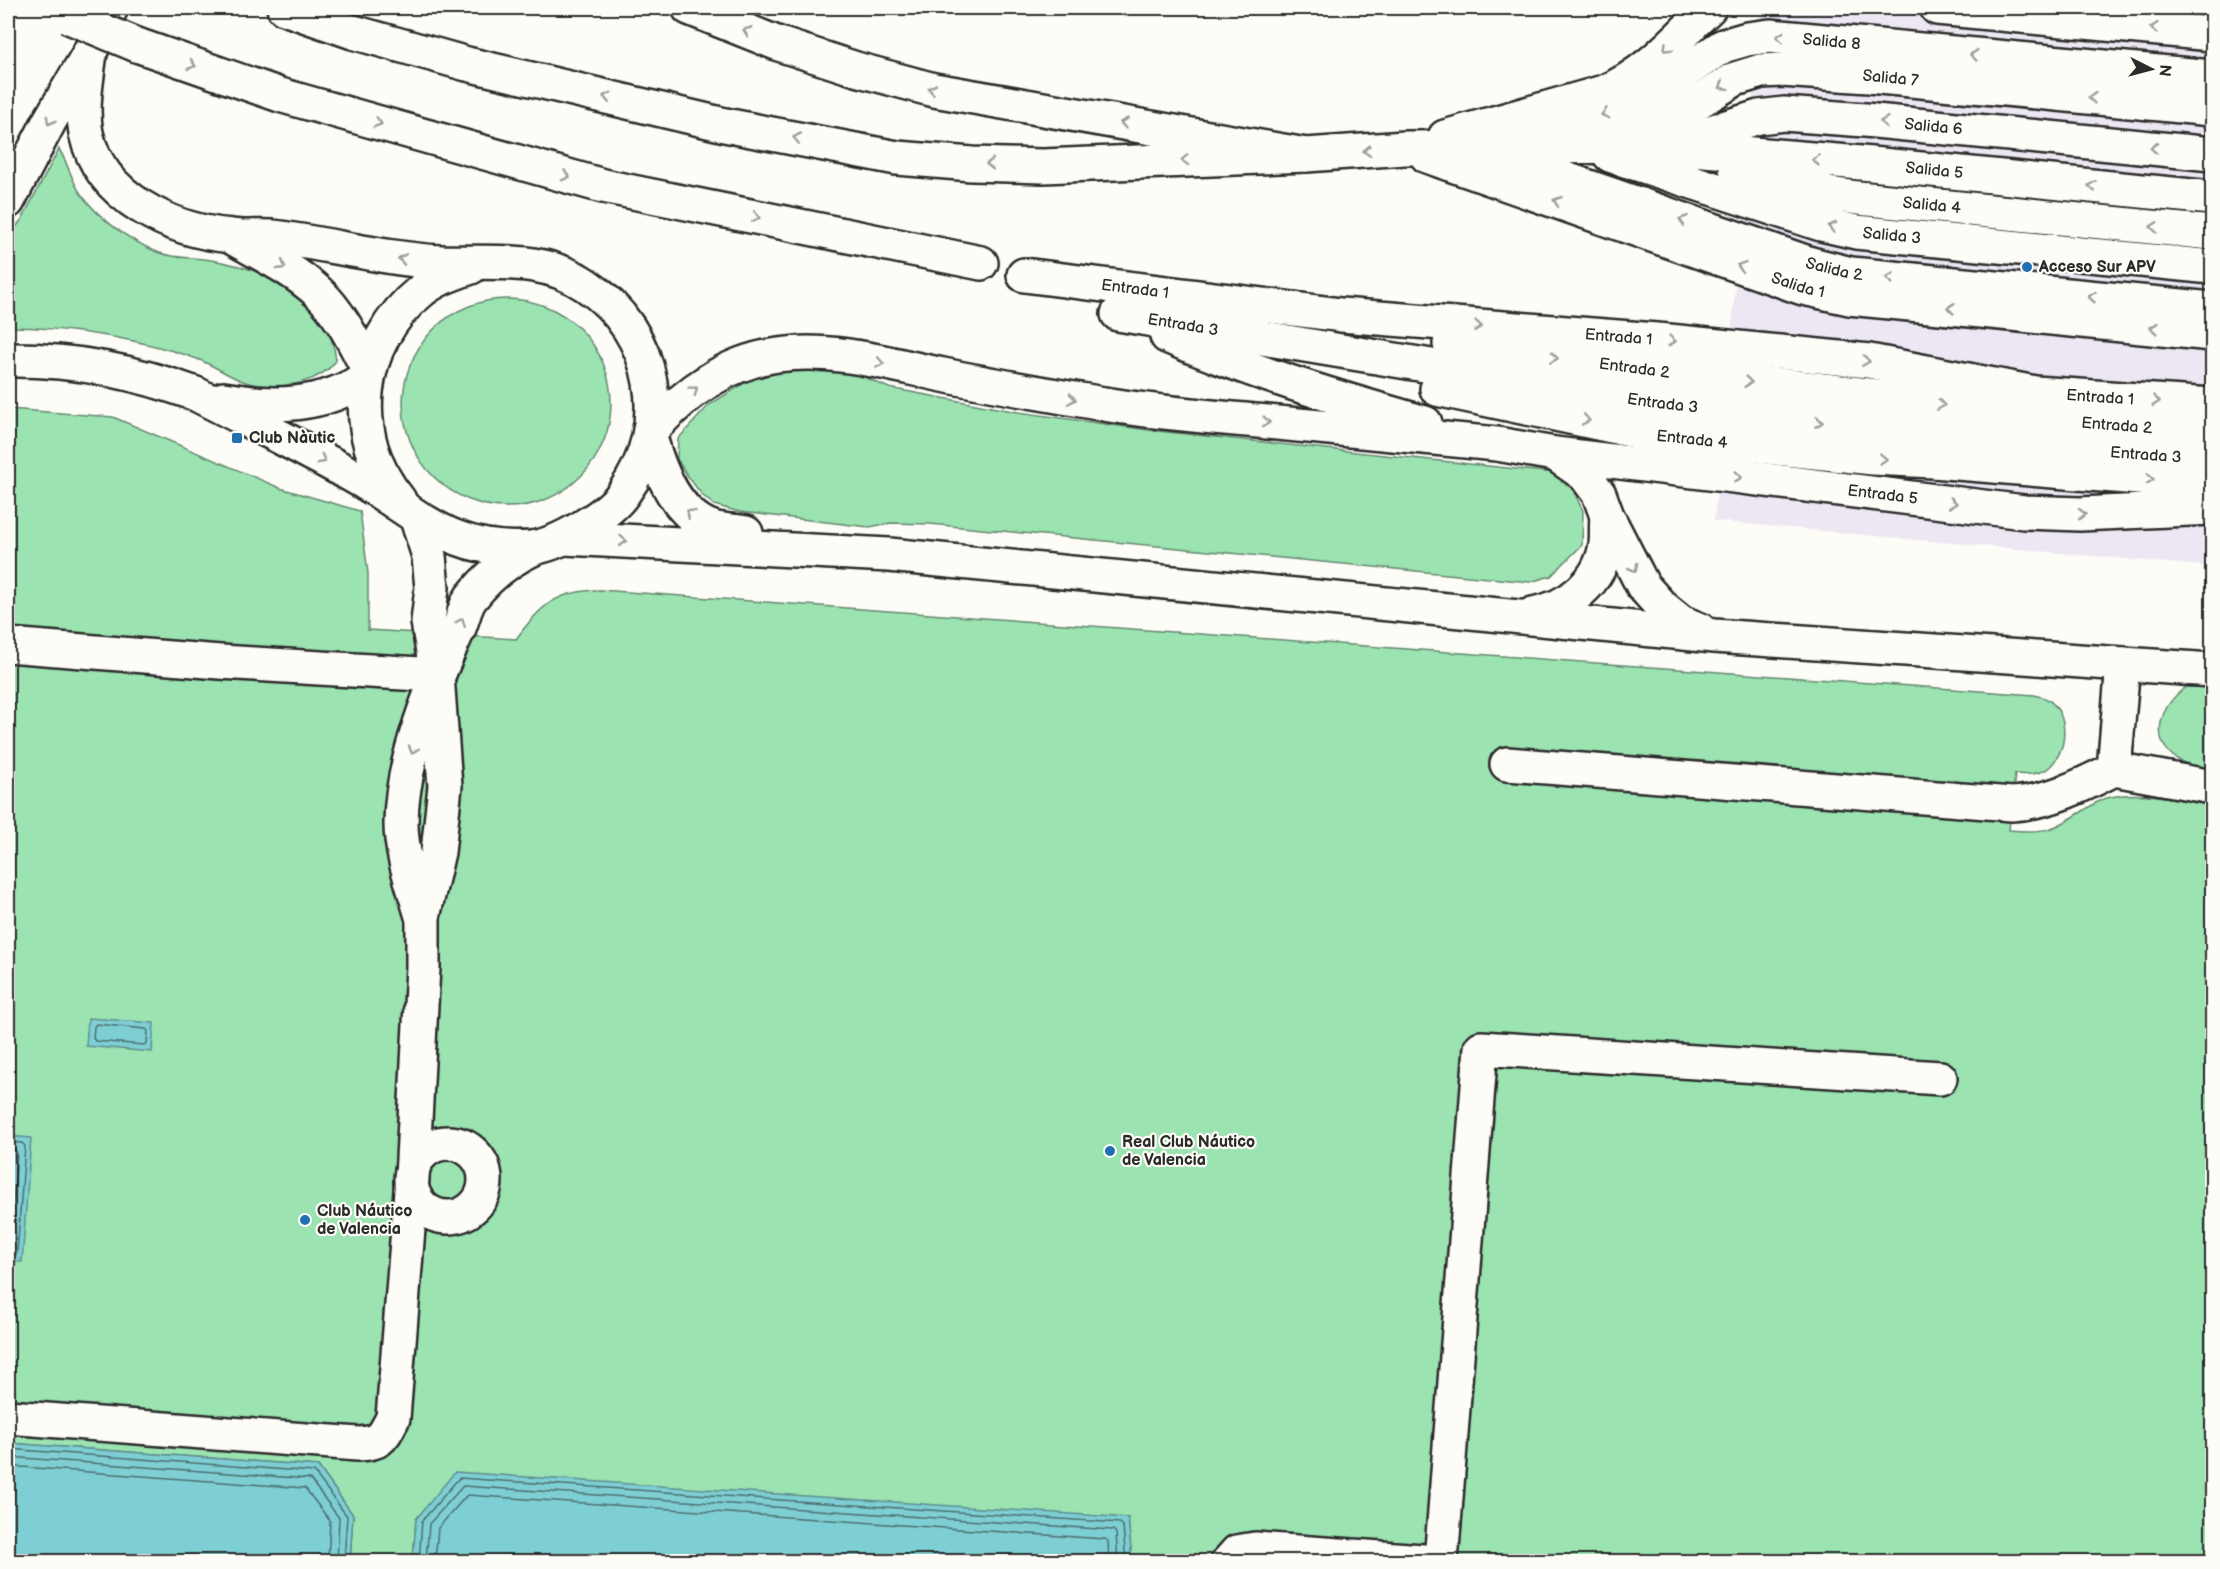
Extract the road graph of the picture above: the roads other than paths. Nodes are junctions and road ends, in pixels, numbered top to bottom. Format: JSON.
{"nodes":[{"id":1,"x":111,"y":8,"type":"edge"},
{"id":2,"x":284,"y":8,"type":"edge"},
{"id":3,"x":689,"y":8,"type":"edge"},
{"id":4,"x":1709,"y":8,"type":"edge"},
{"id":5,"x":1937,"y":8,"type":"edge"},
{"id":6,"x":58,"y":12,"type":"edge"},
{"id":7,"x":2212,"y":34,"type":"edge"},
{"id":8,"x":90,"y":52,"type":"junction"},
{"id":9,"x":2212,"y":78,"type":"edge"},
{"id":10,"x":2212,"y":109,"type":"edge"},
{"id":11,"x":1656,"y":146,"type":"junction"},
{"id":12,"x":1583,"y":147,"type":"junction"},
{"id":13,"x":1405,"y":148,"type":"junction"},
{"id":14,"x":1475,"y":148,"type":"junction"},
{"id":15,"x":2212,"y":154,"type":"edge"},
{"id":16,"x":1306,"y":155,"type":"junction"},
{"id":17,"x":2212,"y":198,"type":"edge"},
{"id":18,"x":8,"y":201,"type":"edge"},
{"id":19,"x":2212,"y":233,"type":"edge"},
{"id":20,"x":231,"y":236,"type":"junction"},
{"id":21,"x":481,"y":264,"type":"junction"},
{"id":22,"x":2212,"y":267,"type":"edge"},
{"id":23,"x":1024,"y":274,"type":"junction"},
{"id":24,"x":1059,"y":290,"type":"junction"},
{"id":25,"x":2212,"y":309,"type":"edge"},
{"id":26,"x":1118,"y":314,"type":"junction"},
{"id":27,"x":2212,"y":334,"type":"edge"},
{"id":28,"x":1178,"y":341,"type":"junction"},
{"id":29,"x":8,"y":360,"type":"edge"},
{"id":30,"x":1241,"y":364,"type":"junction"},
{"id":31,"x":368,"y":374,"type":"junction"},
{"id":32,"x":196,"y":394,"type":"junction"},
{"id":33,"x":2212,"y":405,"type":"edge"},
{"id":34,"x":651,"y":433,"type":"junction"},
{"id":35,"x":2212,"y":433,"type":"edge"},
{"id":36,"x":1497,"y":444,"type":"junction"},
{"id":37,"x":1555,"y":454,"type":"junction"},
{"id":38,"x":2212,"y":460,"type":"edge"},
{"id":39,"x":1690,"y":471,"type":"junction"},
{"id":40,"x":2212,"y":484,"type":"edge"},
{"id":41,"x":2212,"y":508,"type":"edge"},
{"id":42,"x":413,"y":516,"type":"junction"},
{"id":43,"x":1607,"y":516,"type":"junction"},
{"id":44,"x":565,"y":538,"type":"junction"},
{"id":45,"x":534,"y":548,"type":"junction"},
{"id":46,"x":889,"y":555,"type":"junction"},
{"id":47,"x":1522,"y":616,"type":"junction"},
{"id":48,"x":1714,"y":636,"type":"junction"},
{"id":49,"x":8,"y":645,"type":"edge"},
{"id":50,"x":2123,"y":664,"type":"junction"},
{"id":51,"x":2212,"y":670,"type":"edge"},
{"id":52,"x":437,"y":675,"type":"junction"},
{"id":53,"x":1508,"y":764,"type":"dead end"},
{"id":54,"x":2114,"y":769,"type":"junction"},
{"id":55,"x":2212,"y":787,"type":"edge"},
{"id":56,"x":1940,"y":1078,"type":"dead end"},
{"id":57,"x":416,"y":1110,"type":"junction"},
{"id":58,"x":455,"y":1143,"type":"junction"},
{"id":59,"x":412,"y":1178,"type":"junction"},
{"id":60,"x":8,"y":1418,"type":"edge"},
{"id":61,"x":1228,"y":1562,"type":"edge"},
{"id":62,"x":1437,"y":1562,"type":"edge"},
{"id":63,"x":1441,"y":1562,"type":"edge"}],
"edges":[{"from":1,"to":8,"type":"main road"},
{"from":16,"to":2,"type":"main road","one_way":true},
{"from":16,"to":3,"type":"main road","one_way":true},
{"from":4,"to":13,"type":"main road","one_way":true},
{"from":7,"to":5,"type":"main road","one_way":true},
{"from":6,"to":23,"type":"main road","one_way":true,"bridge":true},
{"from":8,"to":18,"type":"main road","one_way":true},
{"from":8,"to":20,"type":"main road"},
{"from":9,"to":14,"type":"main road","name":"Salida 8","one_way":true},
{"from":10,"to":12,"type":"main road","name":"Salida 7","one_way":true},
{"from":11,"to":12,"type":"main road"},
{"from":15,"to":11,"type":"main road","name":"Salida 6","one_way":true},
{"from":17,"to":11,"type":"main road","name":"Salida 5","one_way":true},
{"from":19,"to":11,"type":"main road","name":"Salida 4","one_way":true},
{"from":12,"to":14,"type":"main road"},
{"from":22,"to":12,"type":"main road","name":"Salida 3","one_way":true},
{"from":13,"to":14,"type":"main road"},
{"from":13,"to":16,"type":"main road","one_way":true},
{"from":27,"to":13,"type":"main road","name":"Salida 1","one_way":true},
{"from":25,"to":14,"type":"main road","name":"Salida 2","one_way":true},
{"from":21,"to":20,"type":"main road","one_way":true},
{"from":20,"to":31,"type":"main road","one_way":true},
{"from":21,"to":31,"type":"main road"},
{"from":21,"to":34,"type":"main road"},
{"from":23,"to":24,"type":"main road"},
{"from":23,"to":33,"type":"main road","name":"Entrada 1","one_way":true},
{"from":24,"to":26,"type":"main road"},
{"from":24,"to":35,"type":"main road","name":"Entrada 2","one_way":true},
{"from":26,"to":28,"type":"main road"},
{"from":26,"to":38,"type":"main road","name":"Entrada 3","one_way":true},
{"from":28,"to":30,"type":"main road"},
{"from":28,"to":40,"type":"main road","name":"Entrada 4","one_way":true},
{"from":29,"to":32,"type":"main road"},
{"from":30,"to":36,"type":"main road"},
{"from":30,"to":39,"type":"main road"},
{"from":31,"to":32,"type":"main road"},
{"from":31,"to":42,"type":"main road"},
{"from":32,"to":42,"type":"main road","one_way":true},
{"from":34,"to":36,"type":"main road","one_way":true},
{"from":34,"to":44,"type":"main road"},
{"from":46,"to":34,"type":"main road","one_way":true},
{"from":36,"to":37,"type":"main road","name":"Entrada 5"},
{"from":37,"to":39,"type":"main road","name":"Entrada 5"},
{"from":37,"to":43,"type":"main road"},
{"from":39,"to":41,"type":"main road","name":"Entrada 5","one_way":true},
{"from":42,"to":45,"type":"main road"},
{"from":42,"to":52,"type":"main road"},
{"from":43,"to":47,"type":"main road"},
{"from":43,"to":48,"type":"main road","one_way":true},
{"from":44,"to":45,"type":"main road"},
{"from":44,"to":46,"type":"main road","one_way":true},
{"from":52,"to":45,"type":"main road","one_way":true},
{"from":46,"to":47,"type":"main road"},
{"from":47,"to":48,"type":"main road"},
{"from":48,"to":50,"type":"main road"},
{"from":49,"to":52,"type":"main road"},
{"from":50,"to":51,"type":"main road"},
{"from":50,"to":54,"type":"main road"},
{"from":52,"to":57,"type":"main road"},
{"from":53,"to":54,"type":"main road"},
{"from":54,"to":55,"type":"main road"},
{"from":56,"to":63,"type":"main road"},
{"from":57,"to":58,"type":"main road"},
{"from":57,"to":59,"type":"main road"},
{"from":58,"to":59,"type":"main road"},
{"from":58,"to":59,"type":"main road"},
{"from":59,"to":60,"type":"main road"},
{"from":61,"to":62,"type":"main road"}]}
